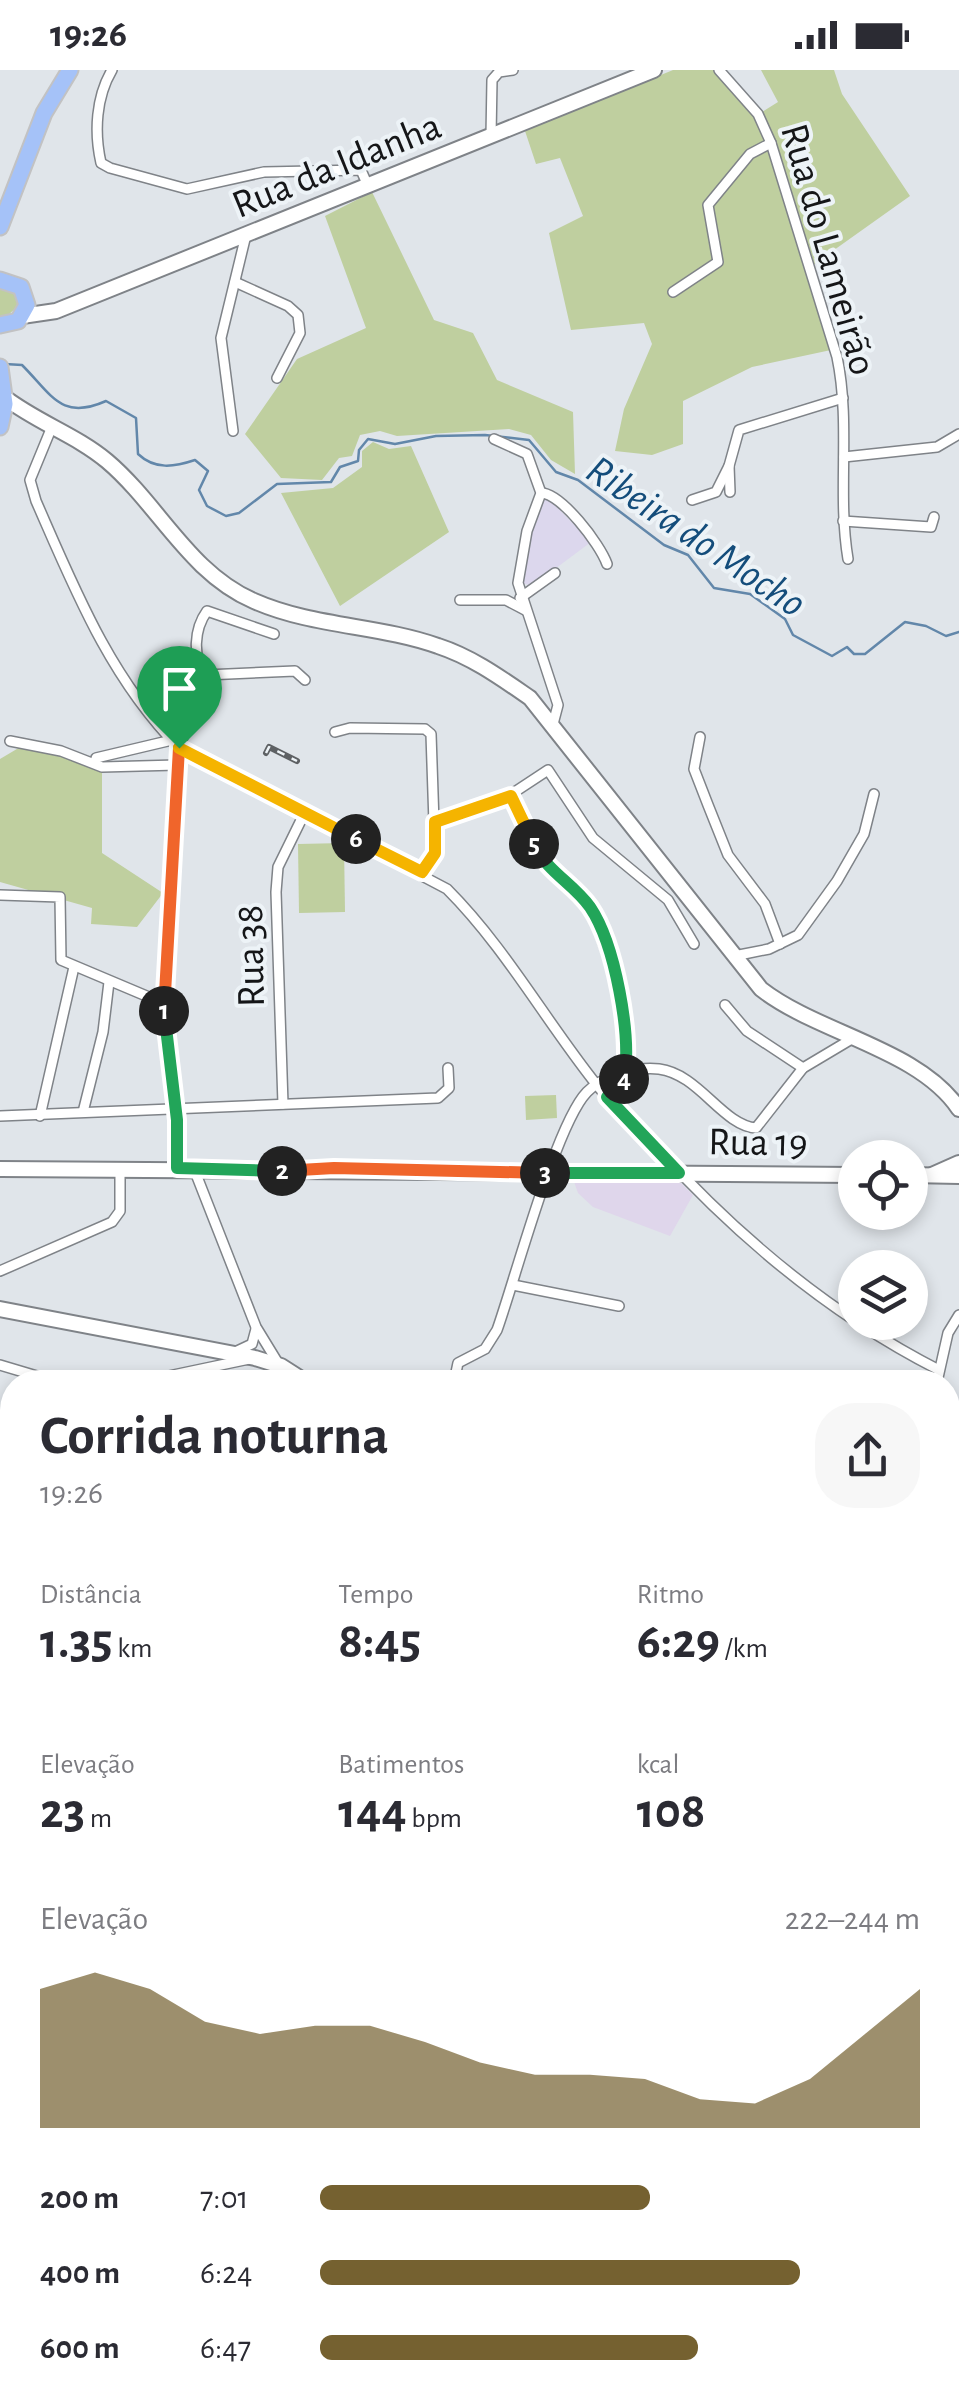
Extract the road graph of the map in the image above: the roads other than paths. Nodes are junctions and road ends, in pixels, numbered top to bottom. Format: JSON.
{"nodes":[{"id":1,"x":70,"y":70,"type":"edge"},
{"id":2,"x":112,"y":70,"type":"edge"},
{"id":3,"x":513,"y":70,"type":"edge"},
{"id":4,"x":654,"y":70,"type":"edge"},
{"id":5,"x":719,"y":70,"type":"edge"},
{"id":6,"x":492,"y":136,"type":"junction"},
{"id":7,"x":772,"y":143,"type":"junction"},
{"id":8,"x":368,"y":186,"type":"junction"},
{"id":9,"x":0,"y":226,"type":"edge"},
{"id":10,"x":246,"y":235,"type":"junction"},
{"id":11,"x":1,"y":278,"type":"edge"},
{"id":12,"x":235,"y":282,"type":"junction"},
{"id":13,"x":673,"y":292,"type":"dead end"},
{"id":14,"x":24,"y":308,"type":"junction"},
{"id":15,"x":2,"y":329,"type":"edge"},
{"id":16,"x":0,"y":367,"type":"edge"},
{"id":17,"x":276,"y":378,"type":"dead end"},
{"id":18,"x":4,"y":391,"type":"junction"},
{"id":19,"x":843,"y":398,"type":"junction"},
{"id":20,"x":1,"y":425,"type":"edge"},
{"id":21,"x":44,"y":426,"type":"junction"},
{"id":22,"x":233,"y":431,"type":"dead end"},
{"id":23,"x":959,"y":434,"type":"edge"},
{"id":24,"x":494,"y":439,"type":"dead end"},
{"id":25,"x":844,"y":458,"type":"junction"},
{"id":26,"x":729,"y":466,"type":"junction"},
{"id":27,"x":730,"y":492,"type":"dead end"},
{"id":28,"x":541,"y":493,"type":"junction"},
{"id":29,"x":692,"y":500,"type":"dead end"},
{"id":30,"x":934,"y":516,"type":"dead end"},
{"id":31,"x":844,"y":521,"type":"junction"},
{"id":32,"x":848,"y":559,"type":"dead end"},
{"id":33,"x":607,"y":564,"type":"dead end"},
{"id":34,"x":555,"y":573,"type":"dead end"},
{"id":35,"x":520,"y":598,"type":"junction"},
{"id":36,"x":460,"y":600,"type":"dead end"},
{"id":37,"x":524,"y":610,"type":"junction"},
{"id":38,"x":274,"y":634,"type":"dead end"},
{"id":39,"x":206,"y":675,"type":"junction"},
{"id":40,"x":305,"y":680,"type":"dead end"},
{"id":41,"x":553,"y":724,"type":"junction"},
{"id":42,"x":335,"y":732,"type":"dead end"},
{"id":43,"x":700,"y":736,"type":"dead end"},
{"id":44,"x":10,"y":741,"type":"dead end"},
{"id":45,"x":175,"y":744,"type":"junction"},
{"id":46,"x":96,"y":758,"type":"dead end"},
{"id":47,"x":178,"y":765,"type":"junction"},
{"id":48,"x":874,"y":794,"type":"dead end"},
{"id":49,"x":511,"y":796,"type":"junction"},
{"id":50,"x":304,"y":812,"type":"junction"},
{"id":51,"x":435,"y":822,"type":"junction"},
{"id":52,"x":422,"y":872,"type":"junction"},
{"id":53,"x":0,"y":895,"type":"edge"},
{"id":54,"x":694,"y":944,"type":"dead end"},
{"id":55,"x":780,"y":944,"type":"junction"},
{"id":56,"x":734,"y":956,"type":"junction"},
{"id":57,"x":74,"y":967,"type":"junction"},
{"id":58,"x":109,"y":982,"type":"junction"},
{"id":59,"x":164,"y":1003,"type":"junction"},
{"id":60,"x":724,"y":1006,"type":"dead end"},
{"id":61,"x":850,"y":1040,"type":"junction"},
{"id":62,"x":448,"y":1068,"type":"dead end"},
{"id":63,"x":803,"y":1068,"type":"junction"},
{"id":64,"x":626,"y":1074,"type":"junction"},
{"id":65,"x":596,"y":1084,"type":"junction"},
{"id":66,"x":954,"y":1092,"type":"edge"},
{"id":67,"x":607,"y":1097,"type":"junction"},
{"id":68,"x":282,"y":1104,"type":"junction"},
{"id":69,"x":173,"y":1106,"type":"junction"},
{"id":70,"x":959,"y":1109,"type":"edge"},
{"id":71,"x":83,"y":1112,"type":"junction"},
{"id":72,"x":0,"y":1116,"type":"edge"},
{"id":73,"x":40,"y":1116,"type":"junction"},
{"id":74,"x":959,"y":1164,"type":"edge"},
{"id":75,"x":0,"y":1168,"type":"edge"},
{"id":76,"x":177,"y":1168,"type":"junction"},
{"id":77,"x":194,"y":1168,"type":"junction"},
{"id":78,"x":120,"y":1171,"type":"junction"},
{"id":79,"x":550,"y":1173,"type":"junction"},
{"id":80,"x":679,"y":1173,"type":"junction"},
{"id":81,"x":838,"y":1175,"type":"edge"},
{"id":82,"x":928,"y":1175,"type":"edge"},
{"id":83,"x":932,"y":1175,"type":"junction"},
{"id":84,"x":959,"y":1176,"type":"edge"},
{"id":85,"x":0,"y":1271,"type":"edge"},
{"id":86,"x":514,"y":1285,"type":"junction"},
{"id":87,"x":619,"y":1306,"type":"dead end"},
{"id":88,"x":0,"y":1309,"type":"edge"},
{"id":89,"x":959,"y":1315,"type":"edge"},
{"id":90,"x":256,"y":1327,"type":"junction"},
{"id":91,"x":228,"y":1353,"type":"junction"},
{"id":92,"x":255,"y":1358,"type":"junction"},
{"id":93,"x":280,"y":1366,"type":"junction"},
{"id":94,"x":198,"y":1370,"type":"edge"},
{"id":95,"x":286,"y":1370,"type":"edge"},
{"id":96,"x":457,"y":1370,"type":"edge"},
{"id":97,"x":940,"y":1370,"type":"joint"}],
"edges":[{"from":1,"to":9,"type":"main road"},
{"from":2,"to":8,"type":"street"},
{"from":3,"to":6,"type":"street"},
{"from":4,"to":6,"type":"main road","name":"Rua da Idanha"},
{"from":5,"to":7,"type":"street","name":"Rua do Lameirão"},
{"from":6,"to":8,"type":"main road","name":"Rua da Idanha"},
{"from":7,"to":13,"type":"street"},
{"from":7,"to":19,"type":"street","name":"Rua do Lameirão"},
{"from":8,"to":10,"type":"main road","name":"Rua da Idanha"},
{"from":10,"to":12,"type":"street"},
{"from":10,"to":14,"type":"main road","name":"Rua da Idanha"},
{"from":11,"to":14,"type":"main road"},
{"from":12,"to":17,"type":"street"},
{"from":12,"to":22,"type":"street"},
{"from":14,"to":15,"type":"main road"},
{"from":16,"to":18,"type":"main road"},
{"from":18,"to":20,"type":"main road"},
{"from":18,"to":21,"type":"main road"},
{"from":19,"to":25,"type":"street","name":"Rua do Lameirão"},
{"from":19,"to":26,"type":"street"},
{"from":20,"to":21,"type":"main road"},
{"from":21,"to":41,"type":"main road"},
{"from":21,"to":45,"type":"street"},
{"from":23,"to":25,"type":"street"},
{"from":24,"to":28,"type":"street"},
{"from":25,"to":31,"type":"street","name":"Rua do Lameirão"},
{"from":26,"to":27,"type":"street"},
{"from":26,"to":29,"type":"street"},
{"from":28,"to":33,"type":"street"},
{"from":28,"to":35,"type":"street"},
{"from":30,"to":31,"type":"street"},
{"from":31,"to":32,"type":"street","name":"Rua do Lameirão"},
{"from":34,"to":35,"type":"street"},
{"from":35,"to":37,"type":"street"},
{"from":36,"to":37,"type":"street"},
{"from":37,"to":41,"type":"street"},
{"from":38,"to":39,"type":"street"},
{"from":39,"to":40,"type":"street"},
{"from":39,"to":45,"type":"street"},
{"from":41,"to":56,"type":"main road"},
{"from":42,"to":51,"type":"street"},
{"from":43,"to":55,"type":"street"},
{"from":44,"to":47,"type":"street"},
{"from":45,"to":46,"type":"street"},
{"from":45,"to":47,"type":"street"},
{"from":45,"to":50,"type":"street"},
{"from":47,"to":59,"type":"street"},
{"from":48,"to":55,"type":"street"},
{"from":49,"to":51,"type":"street"},
{"from":49,"to":54,"type":"street"},
{"from":49,"to":64,"type":"street"},
{"from":50,"to":52,"type":"street"},
{"from":50,"to":68,"type":"street","name":"Rua 38"},
{"from":51,"to":52,"type":"street"},
{"from":52,"to":65,"type":"street"},
{"from":53,"to":57,"type":"street"},
{"from":55,"to":56,"type":"street"},
{"from":56,"to":61,"type":"main road"},
{"from":57,"to":58,"type":"street"},
{"from":57,"to":73,"type":"street"},
{"from":58,"to":59,"type":"street"},
{"from":58,"to":71,"type":"street"},
{"from":59,"to":69,"type":"street"},
{"from":60,"to":63,"type":"street"},
{"from":61,"to":63,"type":"street"},
{"from":61,"to":66,"type":"main road"},
{"from":62,"to":68,"type":"street"},
{"from":63,"to":64,"type":"street"},
{"from":64,"to":65,"type":"street"},
{"from":64,"to":67,"type":"street"},
{"from":65,"to":67,"type":"street"},
{"from":65,"to":79,"type":"street"},
{"from":66,"to":70,"type":"main road"},
{"from":67,"to":80,"type":"street"},
{"from":68,"to":69,"type":"street"},
{"from":69,"to":71,"type":"street"},
{"from":69,"to":76,"type":"street"},
{"from":71,"to":73,"type":"street"},
{"from":72,"to":73,"type":"street"},
{"from":74,"to":83,"type":"main road"},
{"from":75,"to":78,"type":"main road","name":"Rua 19"},
{"from":76,"to":77,"type":"main road","name":"Rua 19"},
{"from":76,"to":78,"type":"main road","name":"Rua 19"},
{"from":77,"to":79,"type":"main road","name":"Rua 19"},
{"from":77,"to":90,"type":"street"},
{"from":78,"to":85,"type":"street"},
{"from":79,"to":80,"type":"main road","name":"Rua 19"},
{"from":79,"to":86,"type":"street"},
{"from":80,"to":81,"type":"main road","name":"Rua 19"},
{"from":80,"to":97,"type":"street"},
{"from":82,"to":83,"type":"main road"},
{"from":83,"to":84,"type":"main road"},
{"from":86,"to":87,"type":"street"},
{"from":86,"to":96,"type":"street"},
{"from":88,"to":91,"type":"main road"},
{"from":89,"to":97,"type":"street"},
{"from":90,"to":91,"type":"street"},
{"from":90,"to":93,"type":"street"},
{"from":91,"to":92,"type":"main road"},
{"from":92,"to":93,"type":"main road"},
{"from":92,"to":94,"type":"street"},
{"from":93,"to":95,"type":"main road"}]}
